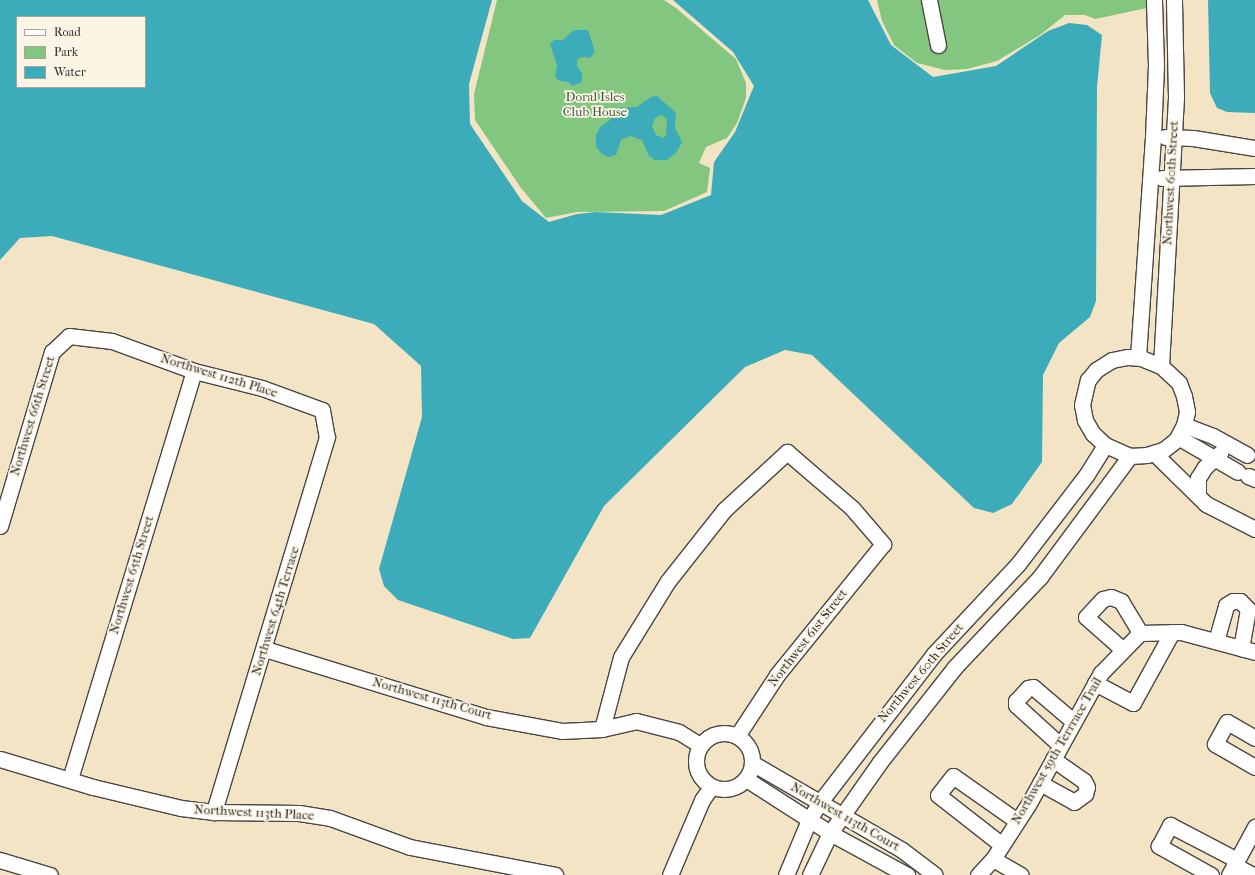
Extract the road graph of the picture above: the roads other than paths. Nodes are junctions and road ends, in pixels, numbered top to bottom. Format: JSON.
{"nodes":[{"id":1,"x":930,"y":0,"type":"edge"},
{"id":2,"x":1154,"y":0,"type":"edge"},
{"id":3,"x":1174,"y":0,"type":"edge"},
{"id":4,"x":938,"y":45,"type":"dead end"},
{"id":5,"x":1153,"y":137,"type":"junction"},
{"id":6,"x":1173,"y":137,"type":"junction"},
{"id":7,"x":1255,"y":148,"type":"edge"},
{"id":8,"x":1255,"y":176,"type":"edge"},
{"id":9,"x":1151,"y":178,"type":"junction"},
{"id":10,"x":1171,"y":179,"type":"junction"},
{"id":11,"x":69,"y":336,"type":"joint"},
{"id":12,"x":1138,"y":357,"type":"junction"},
{"id":13,"x":1161,"y":366,"type":"junction"},
{"id":14,"x":194,"y":372,"type":"junction"},
{"id":15,"x":322,"y":410,"type":"joint"},
{"id":16,"x":1181,"y":431,"type":"junction"},
{"id":17,"x":1227,"y":444,"type":"junction"},
{"id":18,"x":1105,"y":445,"type":"junction"},
{"id":19,"x":1154,"y":453,"type":"junction"},
{"id":20,"x":1247,"y":455,"type":"dead end"},
{"id":21,"x":1130,"y":456,"type":"junction"},
{"id":22,"x":1215,"y":460,"type":"junction"},
{"id":23,"x":1247,"y":476,"type":"edge"},
{"id":24,"x":1198,"y":496,"type":"junction"},
{"id":25,"x":0,"y":526,"type":"edge"},
{"id":26,"x":1255,"y":529,"type":"edge"},
{"id":27,"x":1172,"y":632,"type":"junction"},
{"id":28,"x":1140,"y":633,"type":"junction"},
{"id":29,"x":1216,"y":641,"type":"junction"},
{"id":30,"x":265,"y":649,"type":"junction"},
{"id":31,"x":1122,"y":649,"type":"junction"},
{"id":32,"x":1248,"y":650,"type":"edge"},
{"id":33,"x":1095,"y":683,"type":"junction"},
{"id":34,"x":1073,"y":721,"type":"junction"},
{"id":35,"x":602,"y":729,"type":"junction"},
{"id":36,"x":737,"y":736,"type":"junction"},
{"id":37,"x":1255,"y":738,"type":"edge"},
{"id":38,"x":700,"y":745,"type":"junction"},
{"id":39,"x":1060,"y":745,"type":"junction"},
{"id":40,"x":1053,"y":759,"type":"junction"},
{"id":41,"x":0,"y":760,"type":"edge"},
{"id":42,"x":752,"y":763,"type":"junction"},
{"id":43,"x":1255,"y":767,"type":"edge"},
{"id":44,"x":70,"y":779,"type":"junction"},
{"id":45,"x":746,"y":779,"type":"junction"},
{"id":46,"x":1040,"y":783,"type":"junction"},
{"id":47,"x":711,"y":787,"type":"junction"},
{"id":48,"x":820,"y":802,"type":"junction"},
{"id":49,"x":214,"y":812,"type":"junction"},
{"id":50,"x":841,"y":815,"type":"junction"},
{"id":51,"x":809,"y":820,"type":"junction"},
{"id":52,"x":1017,"y":821,"type":"junction"},
{"id":53,"x":1255,"y":827,"type":"edge"},
{"id":54,"x":830,"y":833,"type":"junction"},
{"id":55,"x":1251,"y":843,"type":"edge"},
{"id":56,"x":1002,"y":845,"type":"junction"},
{"id":57,"x":993,"y":859,"type":"junction"},
{"id":58,"x":0,"y":860,"type":"edge"},
{"id":59,"x":1233,"y":867,"type":"edge"},
{"id":60,"x":50,"y":875,"type":"edge"},
{"id":61,"x":555,"y":875,"type":"edge"},
{"id":62,"x":670,"y":875,"type":"edge"},
{"id":63,"x":786,"y":875,"type":"edge"},
{"id":64,"x":810,"y":875,"type":"edge"},
{"id":65,"x":907,"y":875,"type":"edge"},
{"id":66,"x":935,"y":875,"type":"edge"},
{"id":67,"x":978,"y":875,"type":"edge"},
{"id":68,"x":1021,"y":875,"type":"edge"},
{"id":69,"x":1211,"y":875,"type":"edge"},
{"id":70,"x":1253,"y":875,"type":"edge"}],
"edges":[{"from":1,"to":4,"type":"street"},
{"from":2,"to":5,"type":"street","name":"Northwest 60th Street"},
{"from":3,"to":6,"type":"street","name":"Northwest 60th Street"},
{"from":5,"to":6,"type":"street"},
{"from":5,"to":9,"type":"street","name":"Northwest 60th Street"},
{"from":6,"to":7,"type":"street"},
{"from":6,"to":10,"type":"street","name":"Northwest 60th Street"},
{"from":8,"to":10,"type":"street"},
{"from":9,"to":10,"type":"street"},
{"from":9,"to":12,"type":"street","name":"Northwest 60th Street"},
{"from":10,"to":13,"type":"street","name":"Northwest 60th Street"},
{"from":11,"to":14,"type":"street","name":"Northwest 112th Place"},
{"from":11,"to":25,"type":"street","name":"Northwest 66th Street"},
{"from":12,"to":13,"type":"street"},
{"from":12,"to":18,"type":"street"},
{"from":13,"to":16,"type":"street"},
{"from":14,"to":15,"type":"street","name":"Northwest 112th Place"},
{"from":14,"to":44,"type":"street","name":"Northwest 65th Street"},
{"from":15,"to":30,"type":"street","name":"Northwest 64th Terrace"},
{"from":16,"to":17,"type":"street"},
{"from":16,"to":19,"type":"street"},
{"from":16,"to":22,"type":"street"},
{"from":17,"to":20,"type":"street"},
{"from":17,"to":22,"type":"street"},
{"from":18,"to":21,"type":"street"},
{"from":18,"to":48,"type":"street","name":"Northwest 60th Street"},
{"from":19,"to":21,"type":"street"},
{"from":19,"to":24,"type":"street"},
{"from":21,"to":50,"type":"street","name":"Northwest 60th Street"},
{"from":22,"to":23,"type":"street"},
{"from":22,"to":24,"type":"street"},
{"from":24,"to":26,"type":"street"},
{"from":27,"to":28,"type":"street"},
{"from":27,"to":29,"type":"street"},
{"from":27,"to":33,"type":"street"},
{"from":28,"to":31,"type":"street","name":"Northwest 59th Terrrace Trail"},
{"from":28,"to":31,"type":"street"},
{"from":29,"to":32,"type":"street"},
{"from":29,"to":32,"type":"street"},
{"from":30,"to":35,"type":"street","name":"Northwest 113th Court"},
{"from":30,"to":49,"type":"street","name":"Northwest 64th Terrace"},
{"from":31,"to":33,"type":"street","name":"Northwest 59th Terrrace Trail"},
{"from":33,"to":34,"type":"street","name":"Northwest 59th Terrrace Trail"},
{"from":34,"to":39,"type":"street","name":"Northwest 59th Terrrace Trail"},
{"from":34,"to":39,"type":"street"},
{"from":35,"to":36,"type":"street","name":"Northwest 61st Street"},
{"from":35,"to":38,"type":"street","name":"Northwest 113th Court"},
{"from":36,"to":38,"type":"street"},
{"from":36,"to":42,"type":"street"},
{"from":37,"to":43,"type":"street"},
{"from":38,"to":47,"type":"street"},
{"from":39,"to":40,"type":"street","name":"Northwest 59th Terrrace Trail"},
{"from":40,"to":46,"type":"street","name":"Northwest 59th Terrrace Trail"},
{"from":40,"to":46,"type":"street"},
{"from":41,"to":44,"type":"street","name":"Northwest 113th Place"},
{"from":42,"to":45,"type":"street"},
{"from":42,"to":48,"type":"street","name":"Northwest 113th Court"},
{"from":44,"to":49,"type":"street","name":"Northwest 113th Place"},
{"from":45,"to":47,"type":"street"},
{"from":45,"to":51,"type":"street","name":"Northwest 113th Court"},
{"from":46,"to":52,"type":"street","name":"Northwest 59th Terrrace Trail"},
{"from":47,"to":62,"type":"street"},
{"from":48,"to":50,"type":"street","name":"Northwest 113th Court"},
{"from":48,"to":51,"type":"street","name":"Northwest 60th Street"},
{"from":49,"to":61,"type":"street","name":"Northwest 113th Place"},
{"from":50,"to":54,"type":"street","name":"Northwest 60th Street"},
{"from":50,"to":66,"type":"street","name":"Northwest 113th Court"},
{"from":51,"to":54,"type":"street","name":"Northwest 113th Court"},
{"from":51,"to":63,"type":"street","name":"Northwest 60th Street"},
{"from":52,"to":56,"type":"street","name":"Northwest 59th Terrrace Trail"},
{"from":52,"to":56,"type":"street"},
{"from":53,"to":55,"type":"street"},
{"from":54,"to":64,"type":"street","name":"Northwest 60th Street"},
{"from":54,"to":65,"type":"street","name":"Northwest 113th Court"},
{"from":55,"to":59,"type":"street"},
{"from":56,"to":57,"type":"street","name":"Northwest 59th Terrrace Trail"},
{"from":57,"to":67,"type":"street","name":"Northwest 59th Terrrace Trail"},
{"from":57,"to":68,"type":"street"},
{"from":58,"to":60,"type":"street"},
{"from":59,"to":69,"type":"street"},
{"from":59,"to":70,"type":"street"}]}
